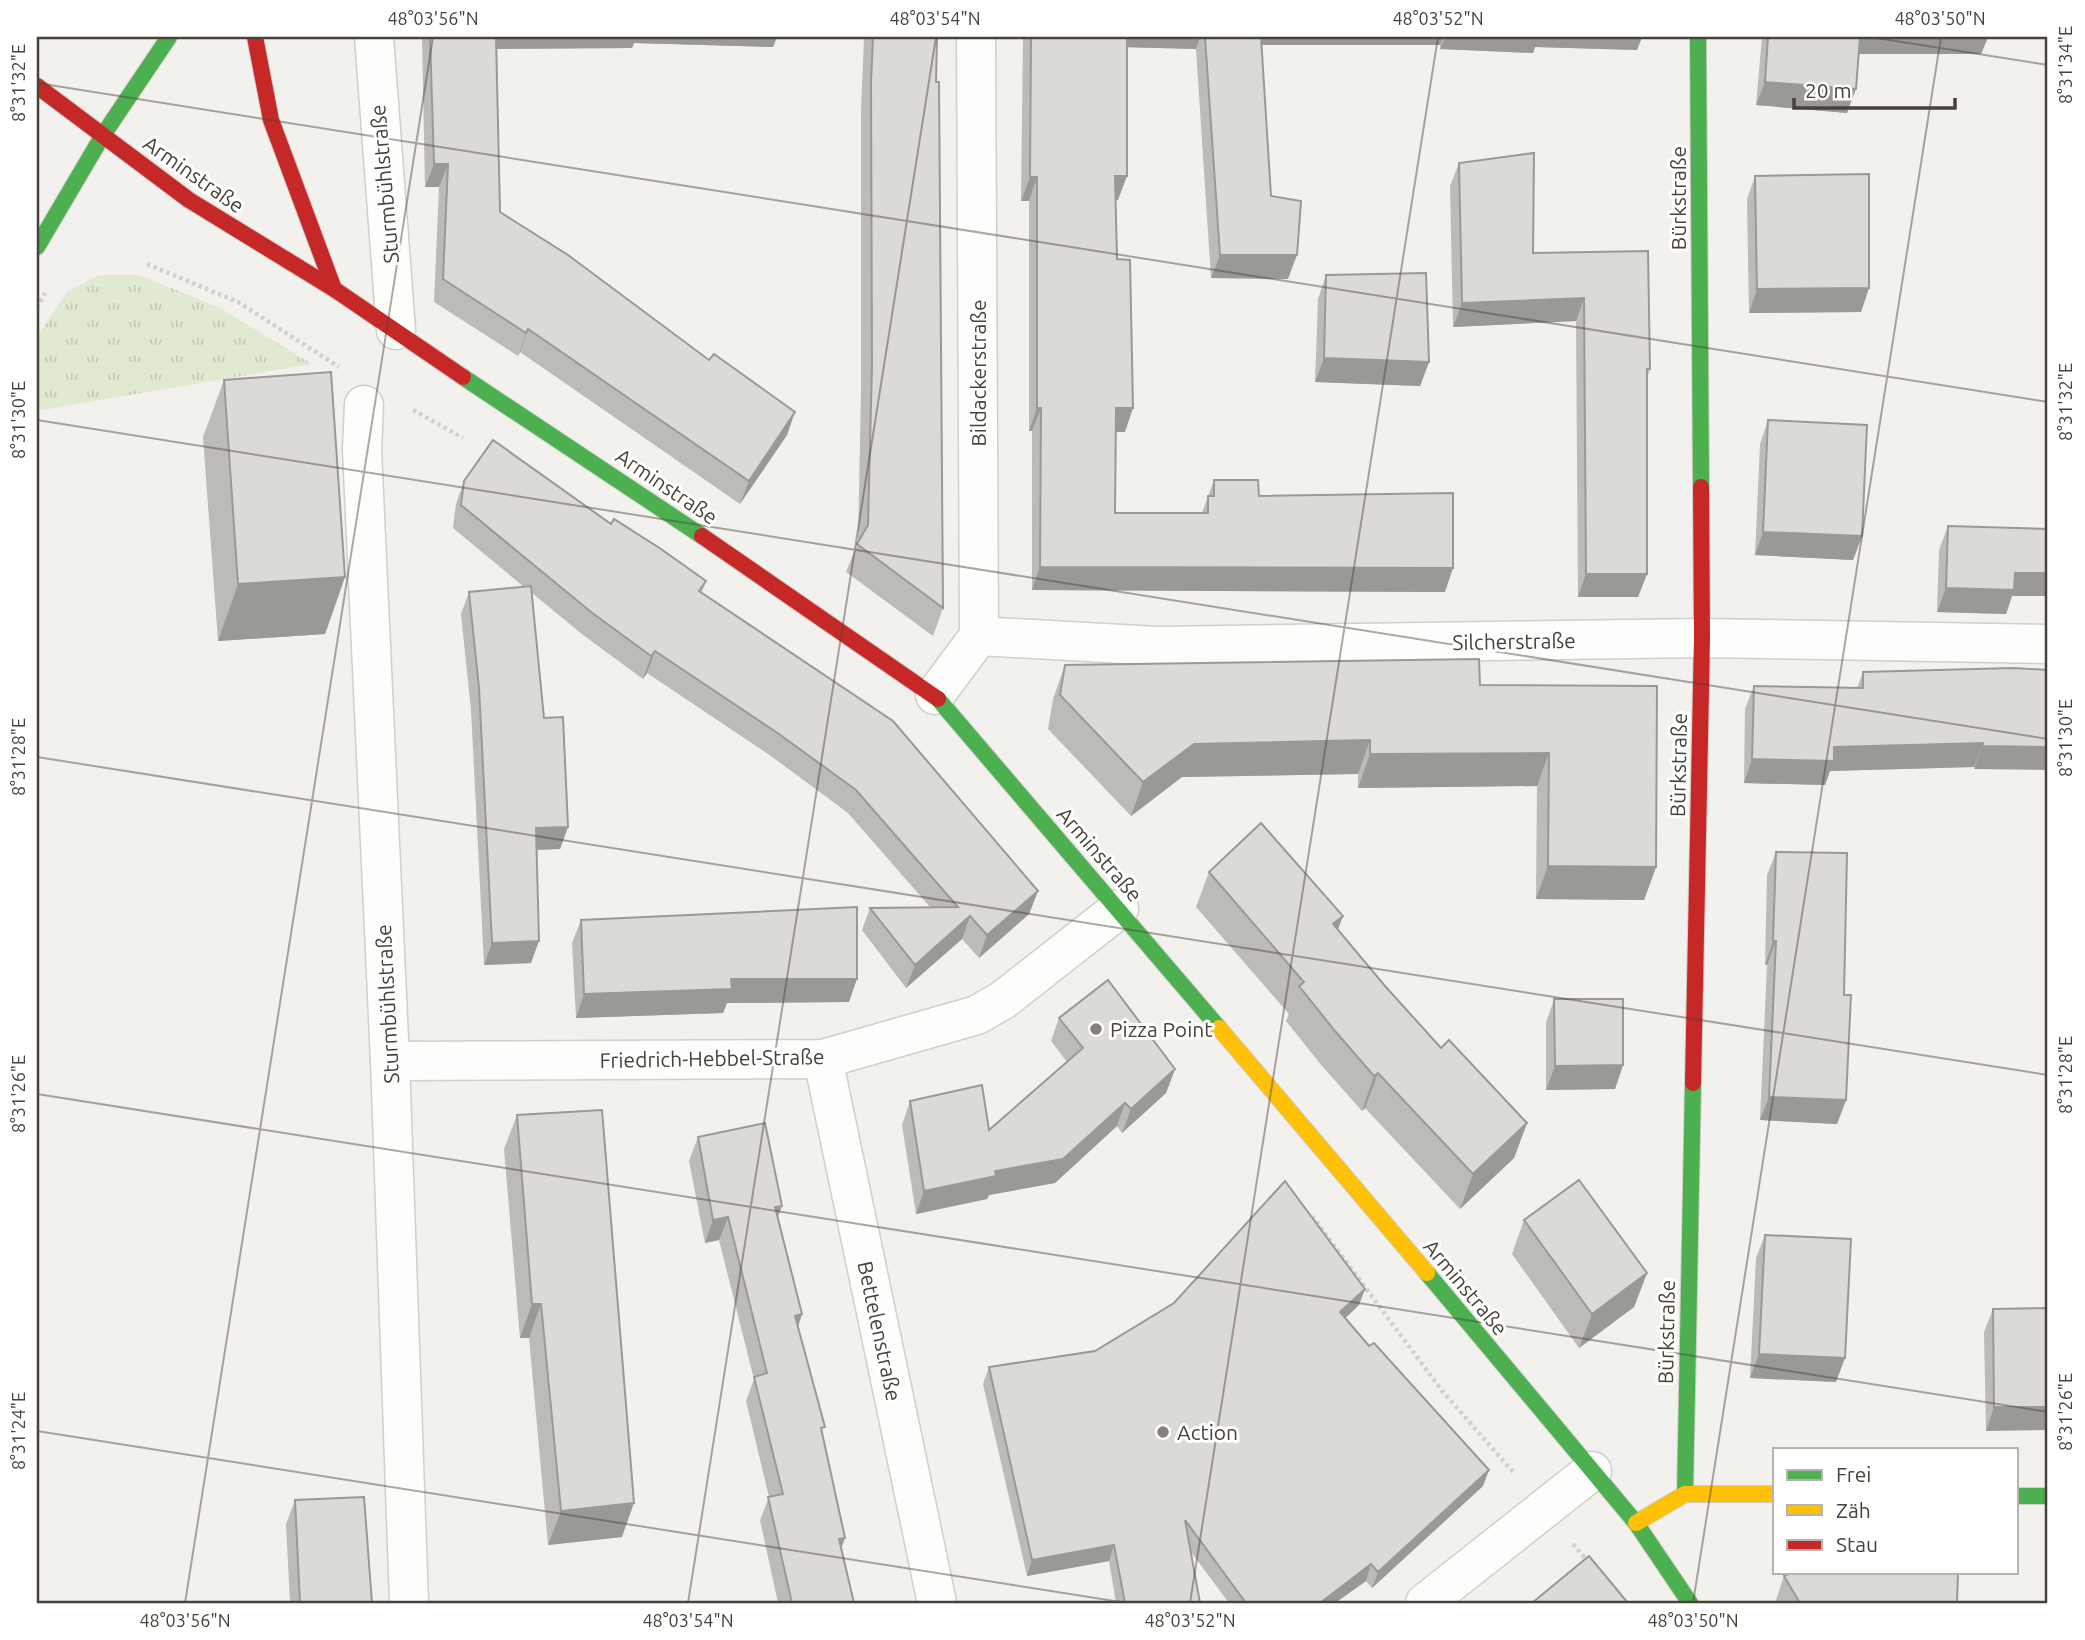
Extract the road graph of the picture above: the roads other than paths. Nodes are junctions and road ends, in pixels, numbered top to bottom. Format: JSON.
{"nodes":[{"id":1,"x":169,"y":37,"type":"edge"},
{"id":2,"x":255,"y":37,"type":"edge"},
{"id":3,"x":374,"y":37,"type":"edge"},
{"id":4,"x":976,"y":37,"type":"edge"},
{"id":5,"x":1698,"y":37,"type":"edge"},
{"id":6,"x":37,"y":86,"type":"edge"},
{"id":7,"x":103,"y":135,"type":"junction"},
{"id":8,"x":37,"y":247,"type":"edge"},
{"id":9,"x":334,"y":289,"type":"junction"},
{"id":10,"x":396,"y":330,"type":"junction"},
{"id":11,"x":356,"y":389,"type":"road end"},
{"id":12,"x":979,"y":636,"type":"junction"},
{"id":13,"x":1702,"y":638,"type":"junction"},
{"id":14,"x":2048,"y":644,"type":"edge"},
{"id":15,"x":934,"y":695,"type":"junction"},
{"id":16,"x":1119,"y":909,"type":"junction"},
{"id":17,"x":824,"y":1059,"type":"junction"},
{"id":18,"x":390,"y":1061,"type":"junction"},
{"id":19,"x":1592,"y":1471,"type":"junction"},
{"id":20,"x":1685,"y":1493,"type":"junction"},
{"id":21,"x":1773,"y":1494,"type":"edge"},
{"id":22,"x":2018,"y":1496,"type":"edge"},
{"id":23,"x":2048,"y":1496,"type":"edge"},
{"id":24,"x":1636,"y":1523,"type":"junction"},
{"id":25,"x":409,"y":1603,"type":"edge"},
{"id":26,"x":937,"y":1603,"type":"edge"},
{"id":27,"x":1425,"y":1603,"type":"edge"},
{"id":28,"x":1689,"y":1603,"type":"edge"}],
"edges":[{"from":1,"to":7,"type":"street"},
{"from":2,"to":9,"type":"street"},
{"from":3,"to":10,"type":"street","name":"Sturmbühlstraße"},
{"from":4,"to":12,"type":"street","name":"Bildackerstraße"},
{"from":5,"to":13,"type":"street","name":"Bürkstraße"},
{"from":6,"to":7,"type":"street","name":"Arminstraße"},
{"from":7,"to":8,"type":"street"},
{"from":7,"to":9,"type":"street","name":"Arminstraße"},
{"from":9,"to":10,"type":"street","name":"Arminstraße"},
{"from":10,"to":15,"type":"street","name":"Arminstraße"},
{"from":11,"to":18,"type":"street","name":"Sturmbühlstraße"},
{"from":12,"to":13,"type":"street","name":"Silcherstraße"},
{"from":12,"to":15,"type":"street"},
{"from":13,"to":14,"type":"street","name":"Silcherstraße"},
{"from":13,"to":20,"type":"street","name":"Bürkstraße"},
{"from":15,"to":16,"type":"street","name":"Arminstraße"},
{"from":16,"to":17,"type":"street","name":"Friedrich-Hebbel-Straße"},
{"from":16,"to":19,"type":"street","name":"Arminstraße"},
{"from":17,"to":18,"type":"street","name":"Friedrich-Hebbel-Straße"},
{"from":17,"to":26,"type":"street","name":"Bettelenstraße"},
{"from":18,"to":25,"type":"street","name":"Sturmbühlstraße"},
{"from":19,"to":24,"type":"street","name":"Arminstraße"},
{"from":19,"to":27,"type":"street"},
{"from":20,"to":21,"type":"street"},
{"from":20,"to":24,"type":"street"},
{"from":22,"to":23,"type":"street"},
{"from":24,"to":28,"type":"street","name":"Arminstraße"}]}
